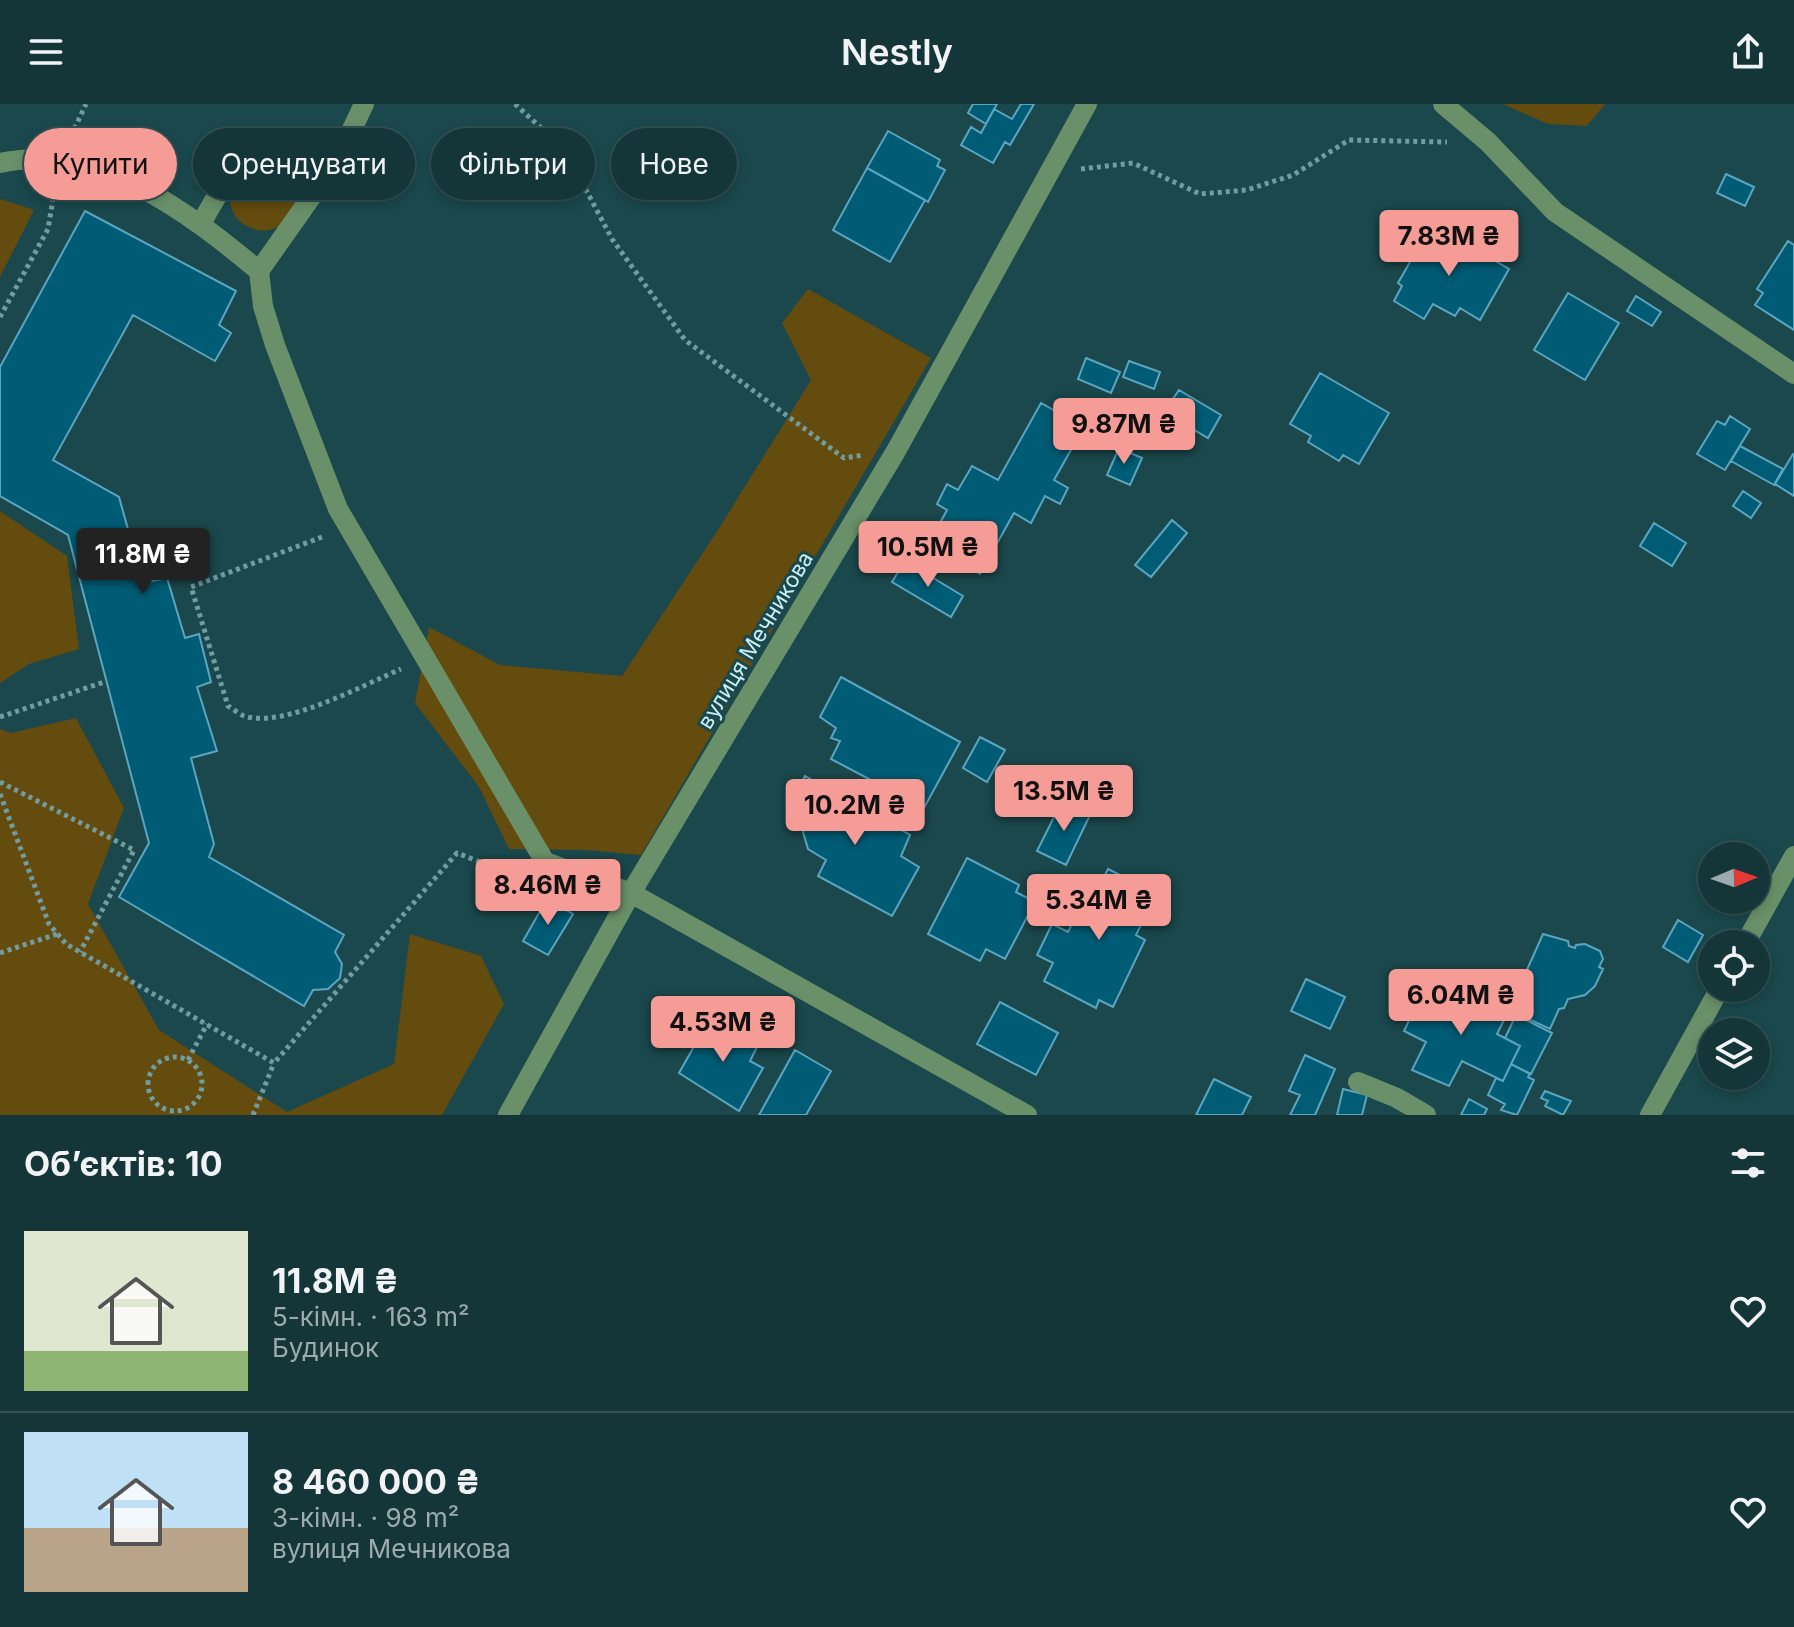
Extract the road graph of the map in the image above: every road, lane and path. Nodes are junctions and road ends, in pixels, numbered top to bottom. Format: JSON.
{"nodes":[{"id":1,"x":86,"y":104,"type":"edge"},
{"id":2,"x":364,"y":104,"type":"edge"},
{"id":3,"x":515,"y":104,"type":"edge"},
{"id":4,"x":1087,"y":104,"type":"edge"},
{"id":5,"x":1443,"y":104,"type":"edge"},
{"id":6,"x":75,"y":128,"type":"edge"},
{"id":7,"x":353,"y":128,"type":"edge"},
{"id":8,"x":1488,"y":142,"type":"junction"},
{"id":9,"x":24,"y":161,"type":"edge"},
{"id":10,"x":0,"y":163,"type":"edge"},
{"id":11,"x":1049,"y":172,"type":"junction"},
{"id":12,"x":53,"y":200,"type":"edge"},
{"id":13,"x":160,"y":200,"type":"edge"},
{"id":14,"x":216,"y":200,"type":"edge"},
{"id":15,"x":308,"y":200,"type":"edge"},
{"id":16,"x":201,"y":224,"type":"junction"},
{"id":17,"x":259,"y":271,"type":"junction"},
{"id":18,"x":0,"y":317,"type":"edge"},
{"id":19,"x":1794,"y":374,"type":"edge"},
{"id":20,"x":896,"y":451,"type":"junction"},
{"id":21,"x":349,"y":527,"type":"junction"},
{"id":22,"x":427,"y":659,"type":"junction"},
{"id":23,"x":107,"y":681,"type":"dead end"},
{"id":24,"x":0,"y":717,"type":"edge"},
{"id":25,"x":0,"y":782,"type":"edge"},
{"id":26,"x":0,"y":794,"type":"edge"},
{"id":27,"x":1794,"y":856,"type":"edge"},
{"id":28,"x":545,"y":862,"type":"junction"},
{"id":29,"x":631,"y":893,"type":"junction"},
{"id":30,"x":1753,"y":930,"type":"edge"},
{"id":31,"x":57,"y":934,"type":"junction"},
{"id":32,"x":80,"y":952,"type":"junction"},
{"id":33,"x":0,"y":953,"type":"edge"},
{"id":34,"x":1712,"y":1002,"type":"edge"},
{"id":35,"x":207,"y":1024,"type":"junction"},
{"id":36,"x":188,"y":1060,"type":"junction"},
{"id":37,"x":274,"y":1063,"type":"junction"},
{"id":38,"x":1358,"y":1082,"type":"dead end"},
{"id":39,"x":253,"y":1115,"type":"edge"},
{"id":40,"x":508,"y":1115,"type":"edge"},
{"id":41,"x":1027,"y":1115,"type":"edge"},
{"id":42,"x":1426,"y":1115,"type":"edge"},
{"id":43,"x":1650,"y":1115,"type":"edge"}],
"edges":[{"from":1,"to":6,"type":"path"},
{"from":2,"to":7,"type":"street"},
{"from":3,"to":20,"type":"path"},
{"from":4,"to":11,"type":"street","name":"вулиця Мечникова"},
{"from":5,"to":8,"type":"street"},
{"from":8,"to":11,"type":"path"},
{"from":8,"to":19,"type":"street"},
{"from":9,"to":10,"type":"street"},
{"from":11,"to":20,"type":"street","name":"вулиця Мечникова"},
{"from":12,"to":18,"type":"path"},
{"from":13,"to":16,"type":"street"},
{"from":14,"to":16,"type":"street"},
{"from":15,"to":17,"type":"street"},
{"from":16,"to":17,"type":"street"},
{"from":17,"to":21,"type":"street"},
{"from":20,"to":29,"type":"street","name":"вулиця Мечникова"},
{"from":21,"to":22,"type":"street"},
{"from":21,"to":22,"type":"path"},
{"from":22,"to":28,"type":"street"},
{"from":23,"to":24,"type":"path"},
{"from":25,"to":32,"type":"path"},
{"from":26,"to":31,"type":"path"},
{"from":27,"to":30,"type":"street"},
{"from":28,"to":29,"type":"street"},
{"from":28,"to":37,"type":"path"},
{"from":29,"to":40,"type":"street","name":"вулиця Мечникова"},
{"from":29,"to":41,"type":"street"},
{"from":31,"to":32,"type":"path"},
{"from":31,"to":33,"type":"path"},
{"from":32,"to":35,"type":"path"},
{"from":34,"to":43,"type":"street"},
{"from":35,"to":36,"type":"path"},
{"from":35,"to":37,"type":"path"},
{"from":36,"to":36,"type":"path"},
{"from":37,"to":39,"type":"path"},
{"from":38,"to":42,"type":"street"}]}
